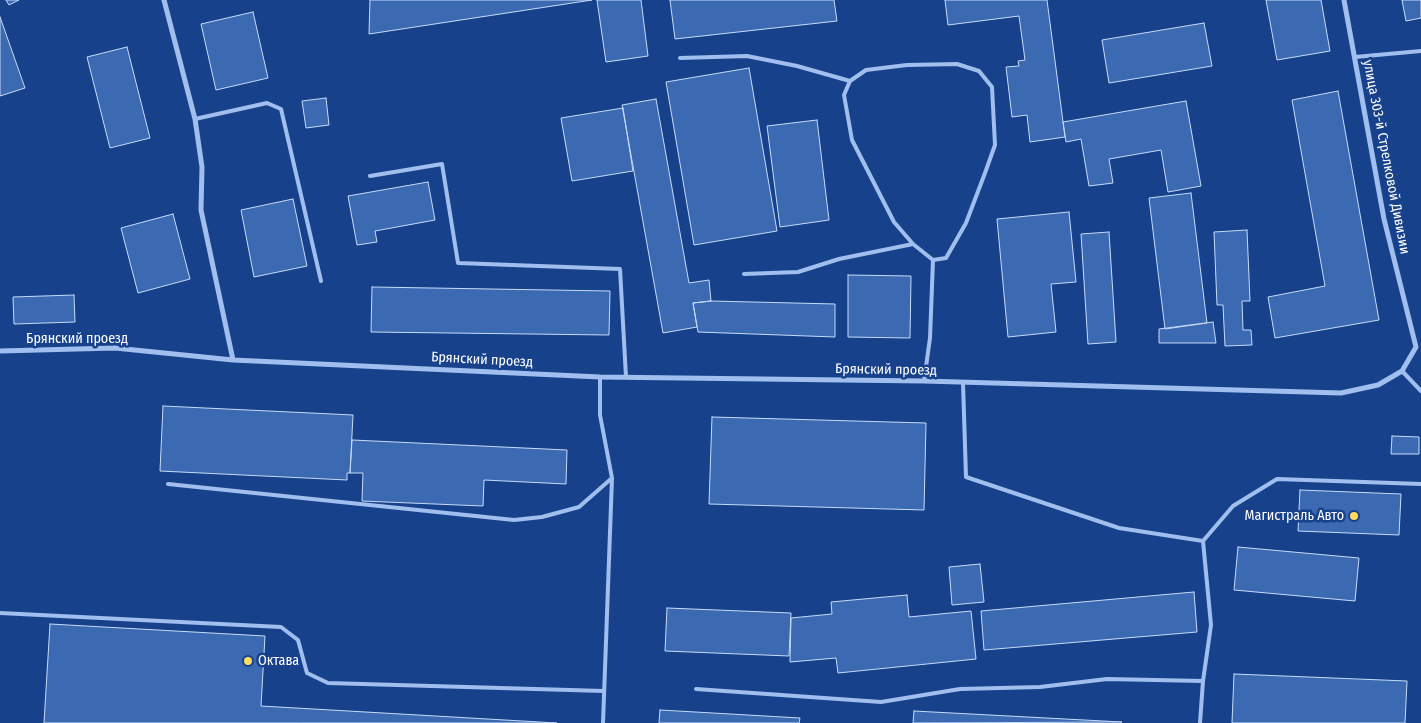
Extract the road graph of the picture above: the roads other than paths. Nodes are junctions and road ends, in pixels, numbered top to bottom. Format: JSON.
{"nodes":[{"id":1,"x":164,"y":0,"type":"edge"},
{"id":2,"x":1344,"y":0,"type":"edge"},
{"id":3,"x":1421,"y":51,"type":"edge"},
{"id":4,"x":1355,"y":57,"type":"junction"},
{"id":5,"x":680,"y":58,"type":"dead end"},
{"id":6,"x":850,"y":81,"type":"junction"},
{"id":7,"x":195,"y":119,"type":"junction"},
{"id":8,"x":370,"y":176,"type":"dead end"},
{"id":9,"x":913,"y":244,"type":"junction"},
{"id":10,"x":933,"y":260,"type":"junction"},
{"id":11,"x":744,"y":274,"type":"dead end"},
{"id":12,"x":321,"y":282,"type":"dead end"},
{"id":13,"x":1418,"y":347,"type":"edge"},
{"id":14,"x":0,"y":351,"type":"edge"},
{"id":15,"x":233,"y":360,"type":"junction"},
{"id":16,"x":1402,"y":370,"type":"junction"},
{"id":17,"x":600,"y":377,"type":"junction"},
{"id":18,"x":626,"y":377,"type":"junction"},
{"id":19,"x":924,"y":381,"type":"junction"},
{"id":20,"x":963,"y":383,"type":"junction"},
{"id":21,"x":1421,"y":391,"type":"edge"},
{"id":22,"x":612,"y":478,"type":"junction"},
{"id":23,"x":168,"y":484,"type":"dead end"},
{"id":24,"x":1421,"y":484,"type":"edge"},
{"id":25,"x":1202,"y":541,"type":"junction"},
{"id":26,"x":0,"y":613,"type":"edge"},
{"id":27,"x":1203,"y":681,"type":"junction"},
{"id":28,"x":696,"y":689,"type":"dead end"},
{"id":29,"x":604,"y":691,"type":"junction"},
{"id":30,"x":603,"y":723,"type":"edge"},
{"id":31,"x":1200,"y":723,"type":"edge"}],
"edges":[{"from":1,"to":7,"type":"street"},
{"from":2,"to":4,"type":"street","name":"улица 303-й Стрелковой Дивизии"},
{"from":3,"to":4,"type":"lane"},
{"from":4,"to":13,"type":"street","name":"улица 303-й Стрелковой Дивизии"},
{"from":5,"to":6,"type":"lane"},
{"from":6,"to":9,"type":"lane"},
{"from":6,"to":10,"type":"lane"},
{"from":7,"to":12,"type":"lane"},
{"from":7,"to":15,"type":"street"},
{"from":8,"to":18,"type":"lane"},
{"from":9,"to":10,"type":"lane"},
{"from":9,"to":11,"type":"lane"},
{"from":10,"to":19,"type":"lane"},
{"from":13,"to":16,"type":"street"},
{"from":14,"to":15,"type":"street","name":"Брянский проезд"},
{"from":15,"to":17,"type":"street","name":"Брянский проезд"},
{"from":16,"to":20,"type":"street","name":"Брянский проезд"},
{"from":16,"to":21,"type":"lane"},
{"from":17,"to":18,"type":"street","name":"Брянский проезд"},
{"from":17,"to":22,"type":"lane"},
{"from":18,"to":19,"type":"street","name":"Брянский проезд"},
{"from":19,"to":20,"type":"street","name":"Брянский проезд"},
{"from":20,"to":25,"type":"lane"},
{"from":22,"to":23,"type":"lane"},
{"from":22,"to":29,"type":"lane"},
{"from":24,"to":25,"type":"lane"},
{"from":25,"to":27,"type":"lane"},
{"from":26,"to":29,"type":"lane"},
{"from":27,"to":28,"type":"lane"},
{"from":27,"to":31,"type":"lane"},
{"from":29,"to":30,"type":"lane"}]}
